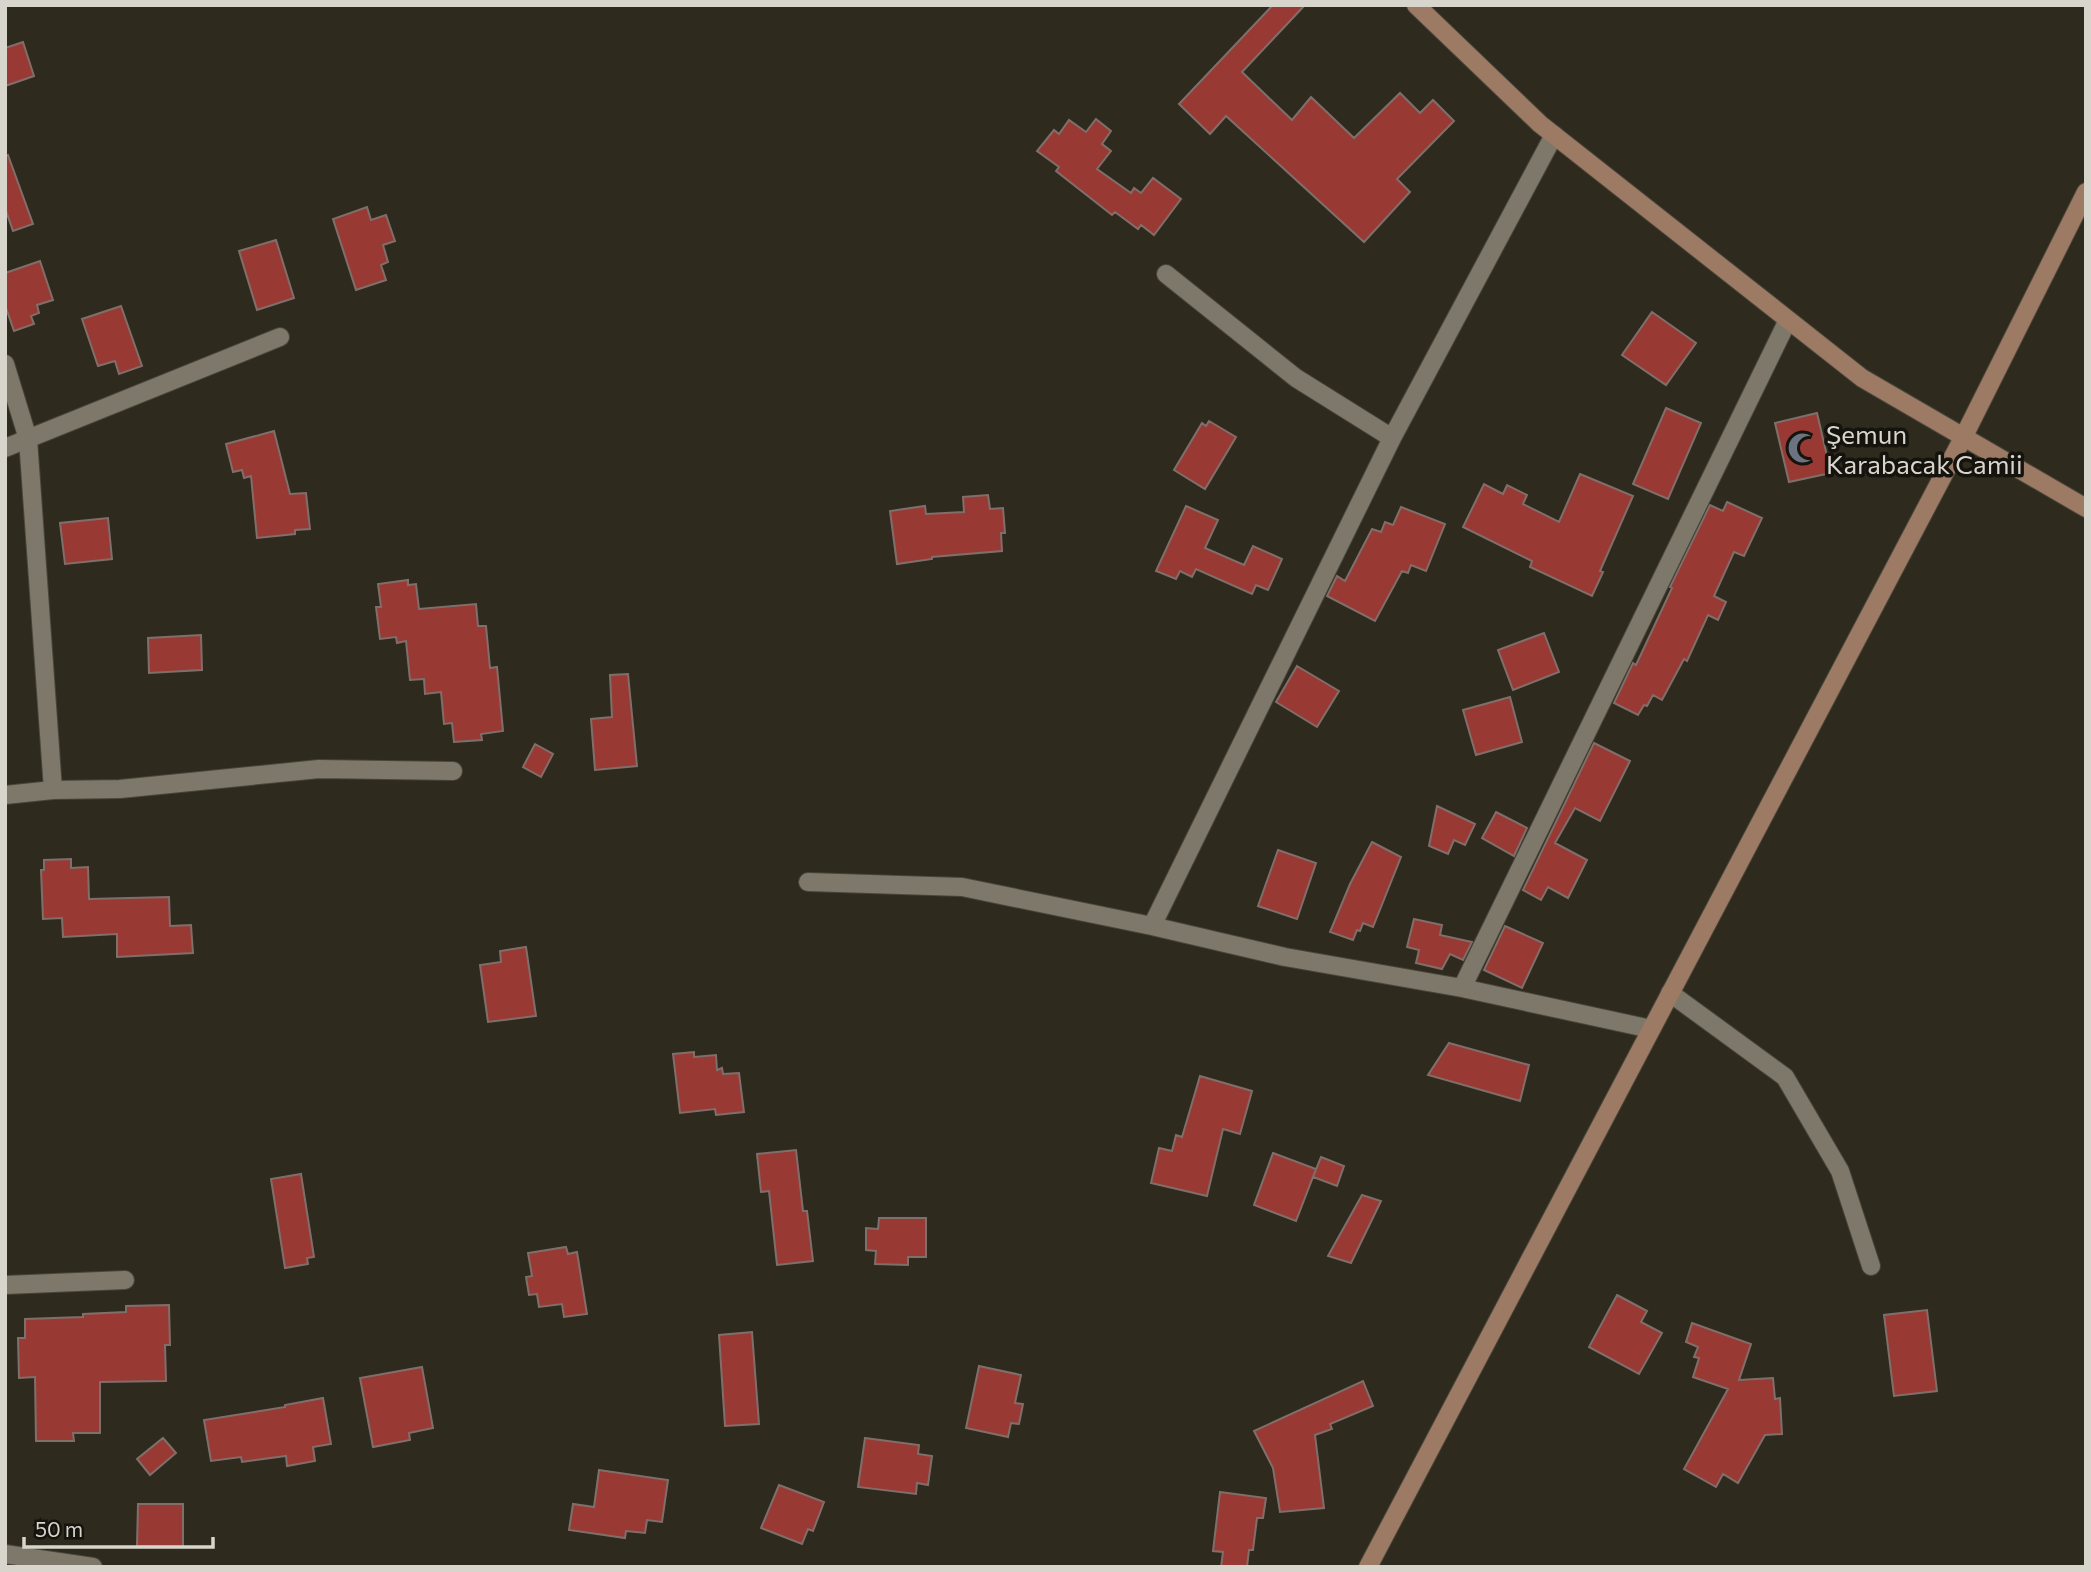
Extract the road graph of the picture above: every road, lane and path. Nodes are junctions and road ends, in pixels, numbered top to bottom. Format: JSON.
{"nodes":[{"id":1,"x":1416,"y":5,"type":"edge"},
{"id":2,"x":1554,"y":135,"type":"junction"},
{"id":3,"x":2086,"y":192,"type":"edge"},
{"id":4,"x":1166,"y":274,"type":"dead end"},
{"id":5,"x":1788,"y":320,"type":"junction"},
{"id":6,"x":279,"y":337,"type":"dead end"},
{"id":7,"x":5,"y":364,"type":"edge"},
{"id":8,"x":1964,"y":436,"type":"junction"},
{"id":9,"x":1392,"y":438,"type":"junction"},
{"id":10,"x":28,"y":439,"type":"junction"},
{"id":11,"x":5,"y":449,"type":"edge"},
{"id":12,"x":2086,"y":508,"type":"edge"},
{"id":13,"x":453,"y":772,"type":"dead end"},
{"id":14,"x":54,"y":790,"type":"junction"},
{"id":15,"x":5,"y":795,"type":"edge"},
{"id":16,"x":808,"y":882,"type":"dead end"},
{"id":17,"x":1152,"y":926,"type":"junction"},
{"id":18,"x":1462,"y":988,"type":"junction"},
{"id":19,"x":1670,"y":993,"type":"junction"},
{"id":20,"x":1651,"y":1030,"type":"junction"},
{"id":21,"x":1871,"y":1266,"type":"dead end"},
{"id":22,"x":125,"y":1280,"type":"dead end"},
{"id":23,"x":5,"y":1285,"type":"edge"},
{"id":24,"x":8,"y":1558,"type":"edge"},
{"id":25,"x":93,"y":1567,"type":"edge"},
{"id":26,"x":1368,"y":1567,"type":"edge"}],
"edges":[{"from":1,"to":2,"type":"main road"},
{"from":2,"to":5,"type":"main road"},
{"from":2,"to":9,"type":"street"},
{"from":3,"to":8,"type":"main road"},
{"from":4,"to":9,"type":"street"},
{"from":5,"to":8,"type":"main road"},
{"from":5,"to":18,"type":"street"},
{"from":6,"to":10,"type":"street"},
{"from":7,"to":10,"type":"street"},
{"from":8,"to":12,"type":"main road"},
{"from":8,"to":19,"type":"main road"},
{"from":9,"to":17,"type":"street"},
{"from":10,"to":11,"type":"street"},
{"from":10,"to":14,"type":"street"},
{"from":13,"to":14,"type":"street"},
{"from":14,"to":15,"type":"street"},
{"from":16,"to":17,"type":"street"},
{"from":17,"to":18,"type":"street"},
{"from":18,"to":20,"type":"street"},
{"from":19,"to":20,"type":"main road"},
{"from":19,"to":21,"type":"street"},
{"from":20,"to":26,"type":"main road"},
{"from":22,"to":23,"type":"street"},
{"from":24,"to":25,"type":"street"}]}
